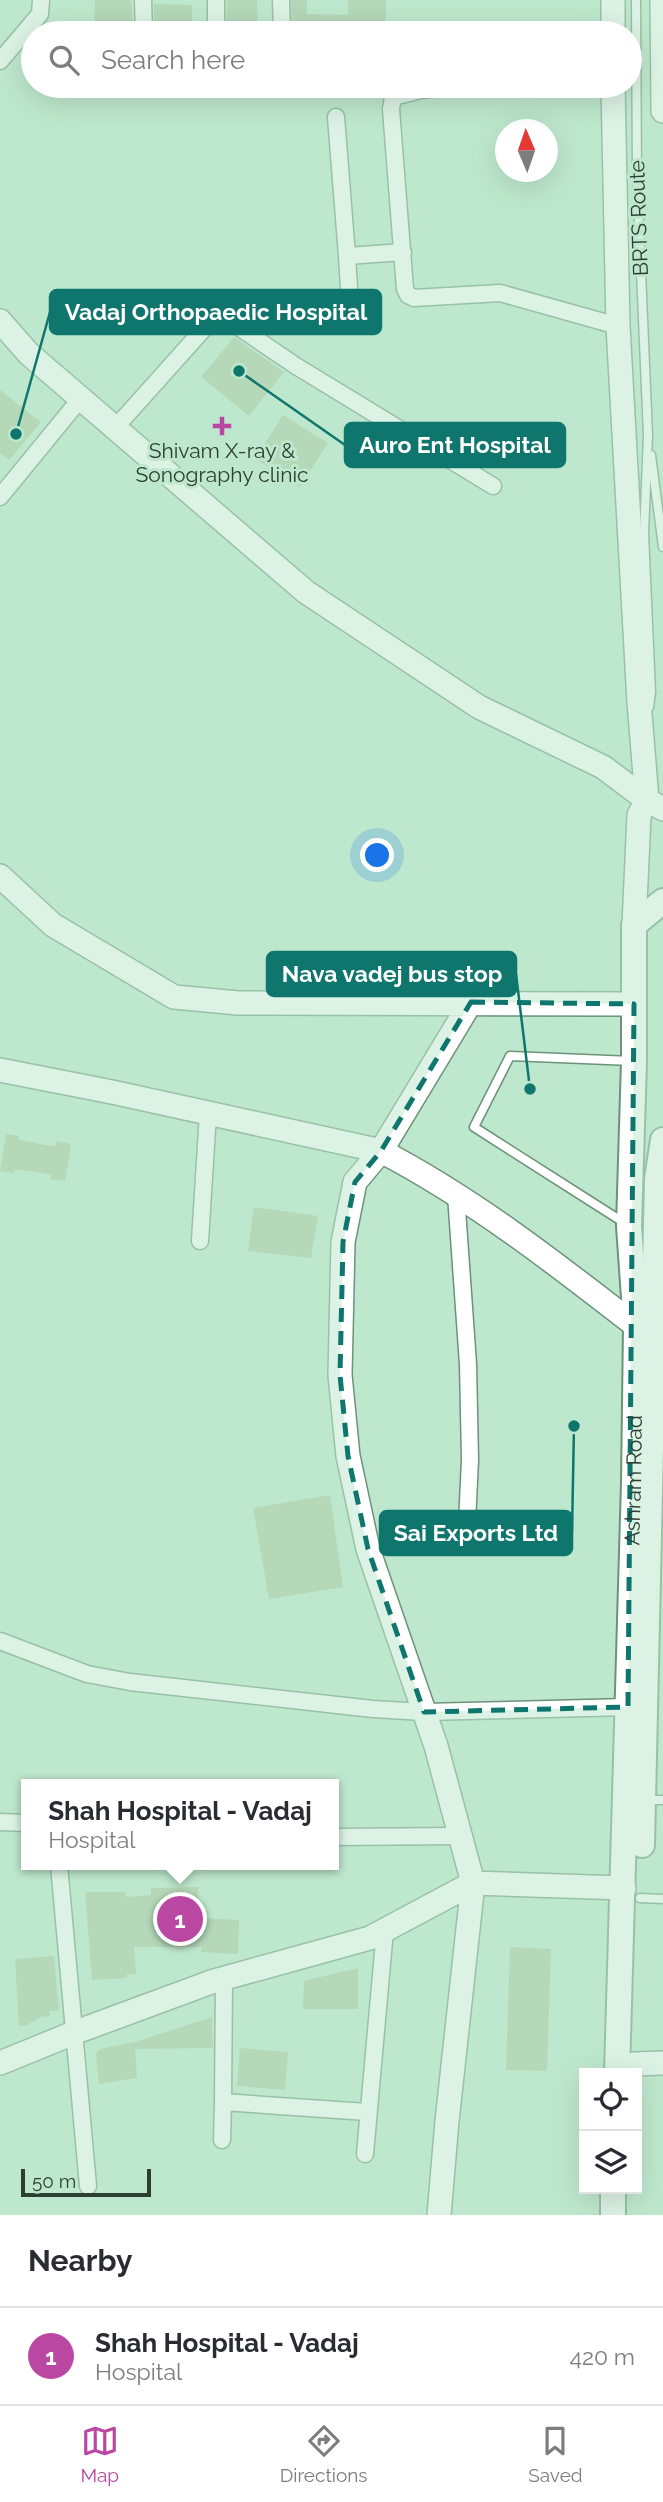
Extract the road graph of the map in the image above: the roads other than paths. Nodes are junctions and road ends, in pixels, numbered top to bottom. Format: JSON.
{"nodes":[{"id":1,"x":41,"y":0,"type":"edge"},
{"id":2,"x":143,"y":0,"type":"edge"},
{"id":3,"x":216,"y":0,"type":"edge"},
{"id":4,"x":281,"y":0,"type":"edge"},
{"id":5,"x":613,"y":0,"type":"edge"},
{"id":6,"x":636,"y":0,"type":"edge"},
{"id":7,"x":662,"y":0,"type":"edge"},
{"id":8,"x":34,"y":21,"type":"edge"},
{"id":9,"x":144,"y":21,"type":"edge"},
{"id":10,"x":216,"y":21,"type":"edge"},
{"id":11,"x":282,"y":21,"type":"edge"},
{"id":12,"x":613,"y":21,"type":"edge"},
{"id":13,"x":636,"y":21,"type":"edge"},
{"id":14,"x":21,"y":36,"type":"edge"},
{"id":15,"x":0,"y":61,"type":"edge"},
{"id":16,"x":393,"y":98,"type":"edge"},
{"id":17,"x":614,"y":98,"type":"edge"},
{"id":18,"x":637,"y":98,"type":"edge"},
{"id":19,"x":663,"y":111,"type":"edge"},
{"id":20,"x":336,"y":117,"type":"dead end"},
{"id":21,"x":402,"y":252,"type":"junction"},
{"id":22,"x":346,"y":256,"type":"junction"},
{"id":23,"x":349,"y":288,"type":"dead end"},
{"id":24,"x":0,"y":321,"type":"edge"},
{"id":25,"x":618,"y":326,"type":"junction"},
{"id":26,"x":0,"y":342,"type":"edge"},
{"id":27,"x":72,"y":409,"type":"junction"},
{"id":28,"x":115,"y":428,"type":"junction"},
{"id":29,"x":648,"y":435,"type":"junction"},
{"id":30,"x":493,"y":486,"type":"dead end"},
{"id":31,"x":0,"y":497,"type":"edge"},
{"id":32,"x":663,"y":547,"type":"edge"},
{"id":33,"x":645,"y":756,"type":"junction"},
{"id":34,"x":650,"y":808,"type":"edge"},
{"id":35,"x":0,"y":876,"type":"edge"},
{"id":36,"x":663,"y":901,"type":"edge"},
{"id":37,"x":634,"y":925,"type":"junction"},
{"id":38,"x":471,"y":1002,"type":"junction"},
{"id":39,"x":634,"y":1004,"type":"junction"},
{"id":40,"x":634,"y":1061,"type":"junction"},
{"id":41,"x":0,"y":1070,"type":"edge"},
{"id":42,"x":208,"y":1113,"type":"junction"},
{"id":43,"x":663,"y":1144,"type":"edge"},
{"id":44,"x":382,"y":1151,"type":"junction"},
{"id":45,"x":456,"y":1195,"type":"junction"},
{"id":46,"x":629,"y":1226,"type":"junction"},
{"id":47,"x":200,"y":1241,"type":"dead end"},
{"id":48,"x":636,"y":1326,"type":"junction"},
{"id":49,"x":658,"y":1346,"type":"edge"},
{"id":50,"x":657,"y":1483,"type":"edge"},
{"id":51,"x":467,"y":1523,"type":"dead end"},
{"id":52,"x":0,"y":1641,"type":"edge"},
{"id":53,"x":628,"y":1707,"type":"junction"},
{"id":54,"x":424,"y":1712,"type":"junction"},
{"id":55,"x":653,"y":1800,"type":"edge"},
{"id":56,"x":0,"y":1822,"type":"edge"},
{"id":57,"x":21,"y":1823,"type":"edge"},
{"id":58,"x":460,"y":1836,"type":"junction"},
{"id":59,"x":339,"y":1837,"type":"edge"},
{"id":60,"x":60,"y":1870,"type":"edge"},
{"id":61,"x":473,"y":1883,"type":"junction"},
{"id":62,"x":642,"y":1895,"type":"edge"},
{"id":63,"x":385,"y":1930,"type":"junction"},
{"id":64,"x":224,"y":1978,"type":"junction"},
{"id":65,"x":76,"y":2032,"type":"junction"},
{"id":66,"x":0,"y":2063,"type":"edge"},
{"id":67,"x":663,"y":2063,"type":"edge"},
{"id":68,"x":628,"y":2068,"type":"edge"},
{"id":69,"x":638,"y":2068,"type":"edge"},
{"id":70,"x":223,"y":2102,"type":"junction"},
{"id":71,"x":367,"y":2112,"type":"junction"},
{"id":72,"x":222,"y":2140,"type":"dead end"},
{"id":73,"x":365,"y":2154,"type":"dead end"},
{"id":74,"x":88,"y":2186,"type":"dead end"},
{"id":75,"x":614,"y":2194,"type":"edge"},
{"id":76,"x":630,"y":2194,"type":"edge"},
{"id":77,"x":439,"y":2215,"type":"edge"},
{"id":78,"x":613,"y":2215,"type":"edge"},
{"id":79,"x":629,"y":2215,"type":"edge"}],
"edges":[{"from":1,"to":8,"type":"street"},
{"from":2,"to":9,"type":"street"},
{"from":3,"to":10,"type":"street"},
{"from":4,"to":11,"type":"street"},
{"from":5,"to":12,"type":"main road"},
{"from":6,"to":13,"type":"lane","name":"BRTS Route"},
{"from":7,"to":19,"type":"main road"},
{"from":14,"to":15,"type":"street"},
{"from":16,"to":21,"type":"street"},
{"from":17,"to":25,"type":"main road"},
{"from":18,"to":29,"type":"lane","name":"BRTS Route"},
{"from":20,"to":22,"type":"street"},
{"from":21,"to":22,"type":"street"},
{"from":21,"to":25,"type":"street"},
{"from":22,"to":23,"type":"street"},
{"from":24,"to":28,"type":"main road"},
{"from":25,"to":33,"type":"main road"},
{"from":26,"to":27,"type":"main road"},
{"from":27,"to":31,"type":"street"},
{"from":27,"to":34,"type":"main road"},
{"from":28,"to":30,"type":"street"},
{"from":28,"to":34,"type":"main road"},
{"from":29,"to":32,"type":"lane"},
{"from":29,"to":33,"type":"lane"},
{"from":33,"to":34,"type":"main road"},
{"from":34,"to":37,"type":"main road"},
{"from":35,"to":38,"type":"main road"},
{"from":36,"to":37,"type":"main road"},
{"from":37,"to":39,"type":"main road","name":"Ashram Road"},
{"from":38,"to":39,"type":"main road"},
{"from":38,"to":44,"type":"main road"},
{"from":39,"to":40,"type":"main road","name":"Ashram Road"},
{"from":40,"to":46,"type":"main road","name":"Ashram Road"},
{"from":40,"to":46,"type":"lane"},
{"from":41,"to":42,"type":"main road"},
{"from":42,"to":44,"type":"main road"},
{"from":42,"to":47,"type":"street"},
{"from":43,"to":49,"type":"main road","name":"Ashram Road"},
{"from":44,"to":45,"type":"main road"},
{"from":44,"to":54,"type":"main road"},
{"from":45,"to":48,"type":"main road"},
{"from":45,"to":51,"type":"street"},
{"from":46,"to":48,"type":"main road","name":"Ashram Road"},
{"from":48,"to":53,"type":"main road","name":"Ashram Road"},
{"from":49,"to":50,"type":"main road","name":"Ashram Road"},
{"from":50,"to":55,"type":"main road","name":"Ashram Road"},
{"from":52,"to":54,"type":"street"},
{"from":53,"to":54,"type":"street"},
{"from":53,"to":62,"type":"main road","name":"Ashram Road"},
{"from":54,"to":58,"type":"main road"},
{"from":55,"to":62,"type":"main road","name":"Ashram Road"},
{"from":56,"to":57,"type":"street"},
{"from":58,"to":59,"type":"street"},
{"from":58,"to":61,"type":"main road"},
{"from":60,"to":65,"type":"street"},
{"from":61,"to":62,"type":"main road"},
{"from":61,"to":63,"type":"main road"},
{"from":61,"to":77,"type":"main road"},
{"from":62,"to":68,"type":"main road","name":"Ashram Road"},
{"from":63,"to":64,"type":"main road"},
{"from":63,"to":71,"type":"street"},
{"from":64,"to":65,"type":"main road"},
{"from":64,"to":70,"type":"street"},
{"from":65,"to":66,"type":"main road"},
{"from":65,"to":74,"type":"street"},
{"from":67,"to":69,"type":"main road"},
{"from":70,"to":71,"type":"street"},
{"from":70,"to":72,"type":"street"},
{"from":71,"to":73,"type":"street"},
{"from":75,"to":78,"type":"main road"},
{"from":76,"to":79,"type":"main road"}]}
